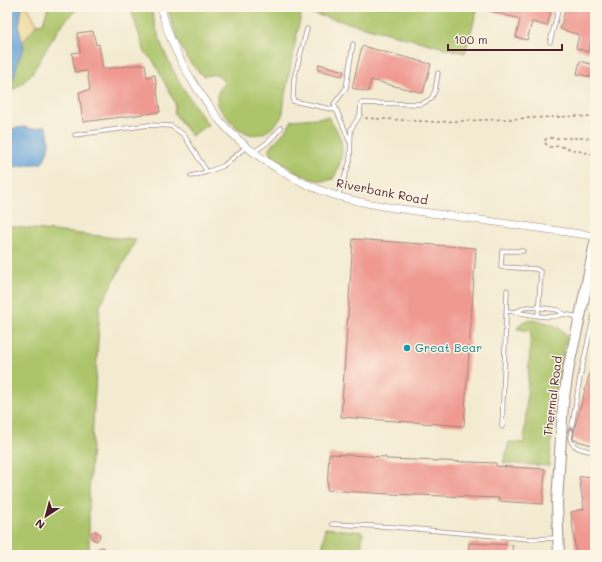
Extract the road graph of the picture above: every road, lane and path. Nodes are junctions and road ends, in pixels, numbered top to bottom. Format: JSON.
{"nodes":[{"id":1,"x":161,"y":7,"type":"edge"},
{"id":2,"x":559,"y":7,"type":"edge"},
{"id":3,"x":307,"y":29,"type":"dead end"},
{"id":4,"x":550,"y":42,"type":"dead end"},
{"id":5,"x":353,"y":44,"type":"dead end"},
{"id":6,"x":438,"y":73,"type":"dead end"},
{"id":7,"x":336,"y":110,"type":"junction"},
{"id":8,"x":358,"y":118,"type":"junction"},
{"id":9,"x":595,"y":118,"type":"edge"},
{"id":10,"x":282,"y":128,"type":"dead end"},
{"id":11,"x":76,"y":135,"type":"dead end"},
{"id":12,"x":595,"y":138,"type":"edge"},
{"id":13,"x":350,"y":144,"type":"junction"},
{"id":14,"x":247,"y":146,"type":"junction"},
{"id":15,"x":254,"y":152,"type":"junction"},
{"id":16,"x":595,"y":155,"type":"edge"},
{"id":17,"x":207,"y":172,"type":"junction"},
{"id":18,"x":191,"y":176,"type":"dead end"},
{"id":19,"x":338,"y":196,"type":"junction"},
{"id":20,"x":595,"y":236,"type":"edge"},
{"id":21,"x":595,"y":243,"type":"edge"},
{"id":22,"x":523,"y":251,"type":"dead end"},
{"id":23,"x":593,"y":258,"type":"edge"},
{"id":24,"x":507,"y":290,"type":"dead end"},
{"id":25,"x":539,"y":308,"type":"junction"},
{"id":26,"x":506,"y":311,"type":"junction"},
{"id":27,"x":517,"y":311,"type":"junction"},
{"id":28,"x":595,"y":311,"type":"edge"},
{"id":29,"x":564,"y":314,"type":"junction"},
{"id":30,"x":538,"y":316,"type":"junction"},
{"id":31,"x":580,"y":317,"type":"junction"},
{"id":32,"x":502,"y":427,"type":"dead end"},
{"id":33,"x":595,"y":452,"type":"edge"},
{"id":34,"x":332,"y":524,"type":"dead end"},
{"id":35,"x":558,"y":538,"type":"junction"},
{"id":36,"x":559,"y":555,"type":"edge"}],
"edges":[{"from":1,"to":14,"type":"street","name":"Riverbank Road"},
{"from":2,"to":4,"type":"lane"},
{"from":3,"to":7,"type":"lane"},
{"from":5,"to":7,"type":"lane"},
{"from":6,"to":8,"type":"lane"},
{"from":7,"to":13,"type":"lane"},
{"from":8,"to":9,"type":"path"},
{"from":8,"to":13,"type":"lane"},
{"from":10,"to":15,"type":"lane"},
{"from":11,"to":17,"type":"lane"},
{"from":12,"to":16,"type":"path"},
{"from":13,"to":19,"type":"lane"},
{"from":14,"to":15,"type":"street","name":"Riverbank Road"},
{"from":14,"to":17,"type":"lane"},
{"from":15,"to":19,"type":"street","name":"Riverbank Road"},
{"from":17,"to":18,"type":"lane"},
{"from":19,"to":20,"type":"street","name":"Riverbank Road"},
{"from":21,"to":23,"type":"street","name":"Thermal Road"},
{"from":22,"to":25,"type":"lane"},
{"from":23,"to":31,"type":"street","name":"Thermal Road"},
{"from":24,"to":26,"type":"lane"},
{"from":25,"to":27,"type":"lane"},
{"from":25,"to":29,"type":"lane"},
{"from":25,"to":30,"type":"lane"},
{"from":26,"to":27,"type":"lane"},
{"from":26,"to":32,"type":"lane"},
{"from":27,"to":30,"type":"lane"},
{"from":33,"to":28,"type":"lane","one_way":true},
{"from":29,"to":30,"type":"lane"},
{"from":29,"to":31,"type":"lane"},
{"from":31,"to":35,"type":"street","name":"Thermal Road"},
{"from":34,"to":35,"type":"lane"},
{"from":35,"to":36,"type":"street","name":"Thermal Road"}]}
